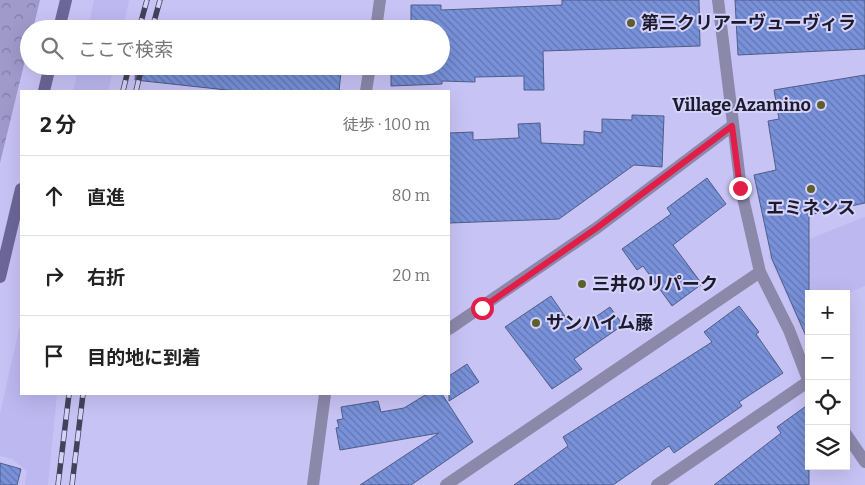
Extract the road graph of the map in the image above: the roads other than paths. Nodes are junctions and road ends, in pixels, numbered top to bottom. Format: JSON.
{"nodes":[{"id":1,"x":66,"y":0,"type":"edge"},
{"id":2,"x":380,"y":0,"type":"edge"},
{"id":3,"x":718,"y":0,"type":"edge"},
{"id":4,"x":61,"y":20,"type":"edge"},
{"id":5,"x":377,"y":20,"type":"edge"},
{"id":6,"x":48,"y":75,"type":"edge"},
{"id":7,"x":369,"y":75,"type":"edge"},
{"id":8,"x":44,"y":90,"type":"edge"},
{"id":9,"x":366,"y":90,"type":"edge"},
{"id":10,"x":732,"y":126,"type":"junction"},
{"id":11,"x":20,"y":193,"type":"edge"},
{"id":12,"x":760,"y":272,"type":"junction"},
{"id":13,"x":0,"y":277,"type":"edge"},
{"id":14,"x":450,"y":328,"type":"edge"},
{"id":15,"x":808,"y":380,"type":"edge"},
{"id":16,"x":805,"y":385,"type":"edge"},
{"id":17,"x":326,"y":395,"type":"edge"},
{"id":18,"x":850,"y":440,"type":"edge"},
{"id":19,"x":865,"y":462,"type":"edge"},
{"id":20,"x":313,"y":485,"type":"edge"},
{"id":21,"x":446,"y":485,"type":"edge"},
{"id":22,"x":657,"y":485,"type":"edge"}],
"edges":[{"from":1,"to":4,"type":"street"},
{"from":2,"to":5,"type":"street"},
{"from":3,"to":10,"type":"street"},
{"from":6,"to":8,"type":"street"},
{"from":7,"to":9,"type":"street"},
{"from":10,"to":12,"type":"street"},
{"from":10,"to":14,"type":"street"},
{"from":11,"to":13,"type":"street"},
{"from":12,"to":15,"type":"street"},
{"from":12,"to":21,"type":"street"},
{"from":16,"to":22,"type":"street"},
{"from":17,"to":20,"type":"street"},
{"from":18,"to":19,"type":"street"}]}
